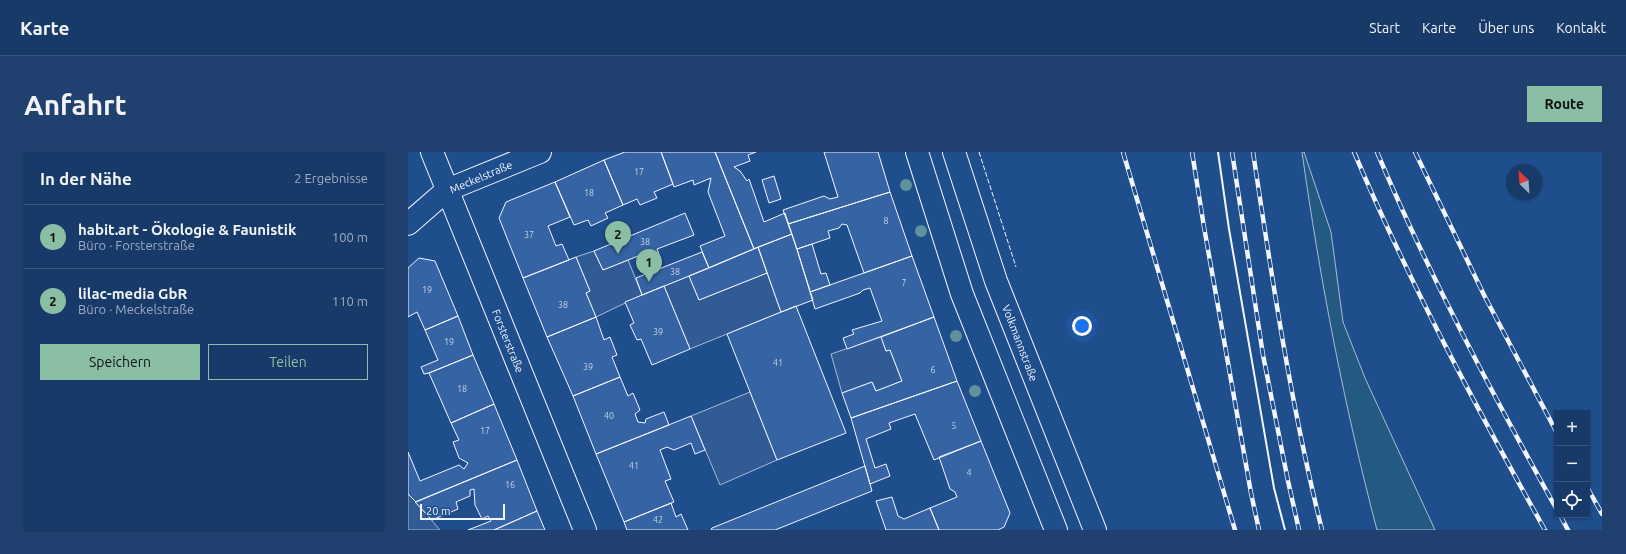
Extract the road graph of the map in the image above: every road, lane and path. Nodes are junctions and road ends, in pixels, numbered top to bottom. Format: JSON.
{"nodes":[{"id":1,"x":432,"y":152,"type":"edge"},
{"id":2,"x":540,"y":152,"type":"edge"},
{"id":3,"x":917,"y":152,"type":"edge"},
{"id":4,"x":954,"y":152,"type":"edge"},
{"id":5,"x":447,"y":190,"type":"junction"},
{"id":6,"x":408,"y":224,"type":"edge"},
{"id":7,"x":585,"y":530,"type":"edge"},
{"id":8,"x":1056,"y":530,"type":"edge"},
{"id":9,"x":1095,"y":530,"type":"edge"}],
"edges":[{"from":1,"to":5,"type":"main road","name":"Forsterstraße"},
{"from":2,"to":5,"type":"main road","name":"Meckelstraße"},
{"from":3,"to":8,"type":"main road"},
{"from":4,"to":9,"type":"main road","name":"Volkmannstraße"},
{"from":5,"to":6,"type":"main road","name":"Meckelstraße"},
{"from":5,"to":7,"type":"main road","name":"Forsterstraße"}]}
